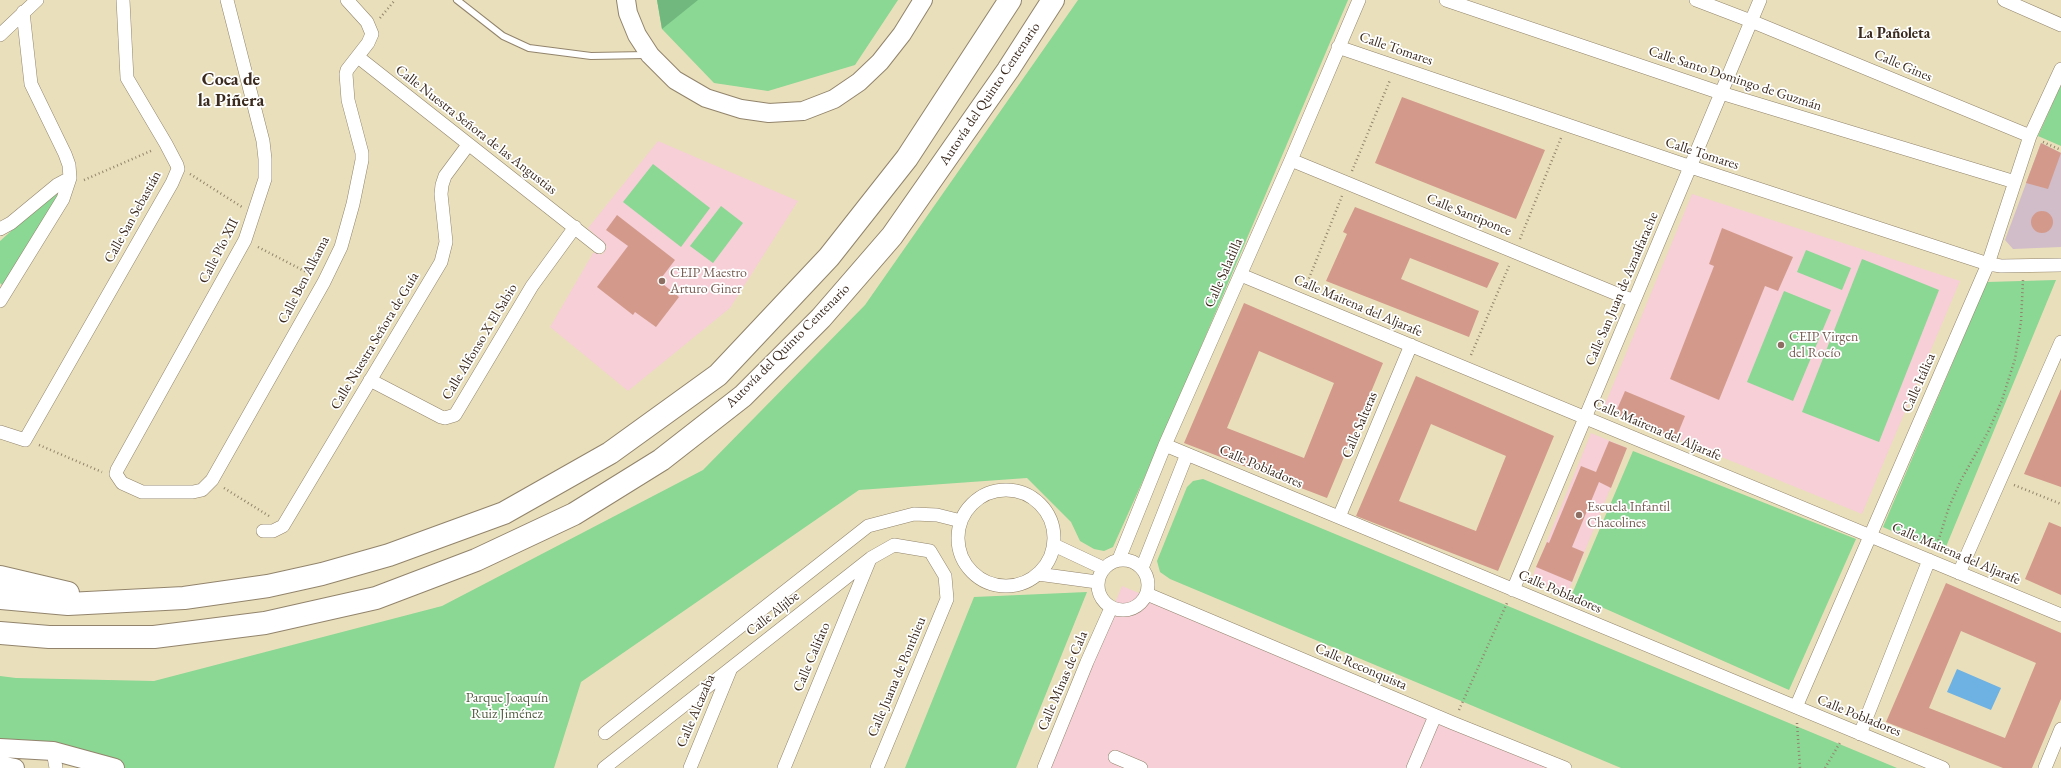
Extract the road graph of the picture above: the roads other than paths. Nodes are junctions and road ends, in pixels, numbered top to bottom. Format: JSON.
{"nodes":[{"id":1,"x":36,"y":0,"type":"edge"},
{"id":2,"x":123,"y":0,"type":"edge"},
{"id":3,"x":227,"y":0,"type":"edge"},
{"id":4,"x":347,"y":0,"type":"edge"},
{"id":5,"x":457,"y":0,"type":"edge"},
{"id":6,"x":626,"y":0,"type":"edge"},
{"id":7,"x":923,"y":0,"type":"edge"},
{"id":8,"x":1010,"y":0,"type":"edge"},
{"id":9,"x":1053,"y":0,"type":"edge"},
{"id":10,"x":1359,"y":0,"type":"edge"},
{"id":11,"x":1446,"y":0,"type":"edge"},
{"id":12,"x":1696,"y":0,"type":"edge"},
{"id":13,"x":1760,"y":0,"type":"edge"},
{"id":14,"x":2004,"y":0,"type":"edge"},
{"id":15,"x":23,"y":12,"type":"junction"},
{"id":16,"x":1751,"y":21,"type":"junction"},
{"id":17,"x":2061,"y":25,"type":"edge"},
{"id":18,"x":0,"y":35,"type":"edge"},
{"id":19,"x":1338,"y":46,"type":"junction"},
{"id":20,"x":650,"y":55,"type":"junction"},
{"id":21,"x":358,"y":57,"type":"junction"},
{"id":22,"x":2061,"y":69,"type":"edge"},
{"id":23,"x":1721,"y":93,"type":"junction"},
{"id":24,"x":2030,"y":136,"type":"junction"},
{"id":25,"x":468,"y":145,"type":"junction"},
{"id":26,"x":1291,"y":160,"type":"junction"},
{"id":27,"x":1691,"y":167,"type":"junction"},
{"id":28,"x":70,"y":178,"type":"junction"},
{"id":29,"x":2015,"y":182,"type":"junction"},
{"id":30,"x":574,"y":228,"type":"junction"},
{"id":31,"x":0,"y":229,"type":"edge"},
{"id":32,"x":599,"y":247,"type":"dead end"},
{"id":33,"x":1988,"y":264,"type":"junction"},
{"id":34,"x":2061,"y":265,"type":"edge"},
{"id":35,"x":1241,"y":275,"type":"junction"},
{"id":36,"x":0,"y":301,"type":"edge"},
{"id":37,"x":1634,"y":301,"type":"junction"},
{"id":38,"x":2061,"y":342,"type":"edge"},
{"id":39,"x":1411,"y":345,"type":"junction"},
{"id":40,"x":370,"y":380,"type":"junction"},
{"id":41,"x":1585,"y":417,"type":"junction"},
{"id":42,"x":0,"y":432,"type":"edge"},
{"id":43,"x":1165,"y":445,"type":"junction"},
{"id":44,"x":1187,"y":454,"type":"junction"},
{"id":45,"x":212,"y":480,"type":"joint"},
{"id":46,"x":1340,"y":517,"type":"junction"},
{"id":47,"x":961,"y":521,"type":"junction"},
{"id":48,"x":263,"y":531,"type":"dead end"},
{"id":49,"x":1870,"y":535,"type":"junction"},
{"id":50,"x":1054,"y":545,"type":"junction"},
{"id":51,"x":871,"y":558,"type":"junction"},
{"id":52,"x":1119,"y":559,"type":"junction"},
{"id":53,"x":1930,"y":561,"type":"junction"},
{"id":54,"x":1103,"y":568,"type":"junction"},
{"id":55,"x":1142,"y":568,"type":"junction"},
{"id":56,"x":1959,"y":573,"type":"junction"},
{"id":57,"x":1038,"y":574,"type":"junction"},
{"id":58,"x":0,"y":577,"type":"edge"},
{"id":59,"x":1097,"y":582,"type":"junction"},
{"id":60,"x":1513,"y":590,"type":"junction"},
{"id":61,"x":1147,"y":594,"type":"junction"},
{"id":62,"x":0,"y":598,"type":"edge"},
{"id":63,"x":947,"y":599,"type":"joint"},
{"id":64,"x":106,"y":602,"type":"junction"},
{"id":65,"x":1112,"y":608,"type":"junction"},
{"id":66,"x":2061,"y":615,"type":"edge"},
{"id":67,"x":0,"y":633,"type":"edge"},
{"id":68,"x":732,"y":666,"type":"junction"},
{"id":69,"x":1796,"y":707,"type":"junction"},
{"id":70,"x":1435,"y":716,"type":"junction"},
{"id":71,"x":2061,"y":729,"type":"edge"},
{"id":72,"x":1855,"y":732,"type":"junction"},
{"id":73,"x":605,"y":733,"type":"dead end"},
{"id":74,"x":0,"y":748,"type":"edge"},
{"id":75,"x":1115,"y":757,"type":"dead end"},
{"id":76,"x":55,"y":760,"type":"edge"},
{"id":77,"x":0,"y":765,"type":"edge"},
{"id":78,"x":15,"y":768,"type":"edge"},
{"id":79,"x":115,"y":768,"type":"edge"},
{"id":80,"x":604,"y":768,"type":"edge"},
{"id":81,"x":690,"y":768,"type":"edge"},
{"id":82,"x":784,"y":768,"type":"edge"},
{"id":83,"x":877,"y":768,"type":"edge"},
{"id":84,"x":1044,"y":768,"type":"edge"},
{"id":85,"x":1141,"y":768,"type":"edge"},
{"id":86,"x":1413,"y":768,"type":"edge"},
{"id":87,"x":1565,"y":768,"type":"edge"},
{"id":88,"x":1943,"y":768,"type":"edge"},
{"id":89,"x":2045,"y":768,"type":"edge"}],
"edges":[{"from":1,"to":15,"type":"street"},
{"from":2,"to":42,"type":"street","name":"Calle San Sebastián"},
{"from":3,"to":45,"type":"street","name":"Calle Pío XII"},
{"from":4,"to":21,"type":"street","name":"Calle Ben Alkama"},
{"from":5,"to":20,"type":"lane"},
{"from":6,"to":20,"type":"main road"},
{"from":7,"to":20,"type":"main road"},
{"from":8,"to":64,"type":"highway","name":"Autovía del Quinto Centenario"},
{"from":9,"to":67,"type":"highway","name":"Autovía del Quinto Centenario"},
{"from":10,"to":19,"type":"street","name":"Calle Saladilla"},
{"from":11,"to":23,"type":"street","name":"Calle Santo Domingo de Guzmán"},
{"from":12,"to":16,"type":"street","name":"Calle Gines"},
{"from":13,"to":16,"type":"street","name":"Calle San Juan de Aznalfarache"},
{"from":14,"to":17,"type":"street"},
{"from":15,"to":18,"type":"street"},
{"from":15,"to":28,"type":"street"},
{"from":16,"to":23,"type":"street","name":"Calle San Juan de Aznalfarache"},
{"from":16,"to":24,"type":"street","name":"Calle Gines"},
{"from":19,"to":26,"type":"street","name":"Calle Saladilla"},
{"from":19,"to":27,"type":"street","name":"Calle Tomares"},
{"from":21,"to":25,"type":"street","name":"Calle Nuestra Señora de las Angustias"},
{"from":21,"to":45,"type":"street","name":"Calle Ben Alkama"},
{"from":22,"to":24,"type":"street","name":"Calle Itálica"},
{"from":23,"to":27,"type":"street","name":"Calle San Juan de Aznalfarache"},
{"from":23,"to":29,"type":"street","name":"Calle Santo Domingo de Guzmán"},
{"from":24,"to":29,"type":"street","name":"Calle Itálica"},
{"from":25,"to":30,"type":"street","name":"Calle Nuestra Señora de las Angustias"},
{"from":25,"to":40,"type":"street","name":"Calle Nuestra Señora de Guía"},
{"from":26,"to":35,"type":"street","name":"Calle Saladilla"},
{"from":26,"to":37,"type":"street","name":"Calle Santiponce"},
{"from":27,"to":33,"type":"street","name":"Calle Tomares"},
{"from":27,"to":37,"type":"street","name":"Calle San Juan de Aznalfarache"},
{"from":28,"to":31,"type":"street"},
{"from":28,"to":36,"type":"street"},
{"from":29,"to":33,"type":"street","name":"Calle Itálica"},
{"from":30,"to":32,"type":"street","name":"Calle Nuestra Señora de las Angustias"},
{"from":30,"to":40,"type":"street","name":"Calle Alfonso X El Sabio"},
{"from":33,"to":34,"type":"street","name":"Calle Tomares"},
{"from":33,"to":49,"type":"street","name":"Calle Itálica"},
{"from":35,"to":39,"type":"street","name":"Calle Mairena del Aljarafe"},
{"from":35,"to":43,"type":"street","name":"Calle Saladilla"},
{"from":37,"to":41,"type":"street","name":"Calle San Juan de Aznalfarache"},
{"from":38,"to":56,"type":"street"},
{"from":39,"to":41,"type":"street","name":"Calle Mairena del Aljarafe"},
{"from":39,"to":46,"type":"street","name":"Calle Salteras"},
{"from":40,"to":48,"type":"street","name":"Calle Nuestra Señora de Guía"},
{"from":41,"to":49,"type":"street","name":"Calle Mairena del Aljarafe"},
{"from":41,"to":60,"type":"street","name":"Calle San Juan de Aznalfarache"},
{"from":43,"to":44,"type":"street","name":"Calle Pobladores"},
{"from":43,"to":52,"type":"street","name":"Calle Saladilla"},
{"from":44,"to":46,"type":"street","name":"Calle Pobladores"},
{"from":44,"to":55,"type":"street"},
{"from":46,"to":60,"type":"street","name":"Calle Pobladores"},
{"from":47,"to":50,"type":"street"},
{"from":47,"to":57,"type":"street"},
{"from":47,"to":73,"type":"street"},
{"from":49,"to":53,"type":"street","name":"Calle Mairena del Aljarafe"},
{"from":49,"to":69,"type":"street","name":"Calle Itálica"},
{"from":50,"to":54,"type":"street"},
{"from":50,"to":57,"type":"street"},
{"from":51,"to":63,"type":"street","name":"Calle Aljibe"},
{"from":51,"to":68,"type":"street","name":"Calle Aljibe"},
{"from":51,"to":82,"type":"street","name":"Calle Califato"},
{"from":52,"to":54,"type":"street"},
{"from":52,"to":55,"type":"street"},
{"from":53,"to":56,"type":"street","name":"Calle Mairena del Aljarafe"},
{"from":53,"to":72,"type":"street"},
{"from":54,"to":59,"type":"street"},
{"from":55,"to":61,"type":"street"},
{"from":56,"to":66,"type":"street","name":"Calle Mairena del Aljarafe"},
{"from":57,"to":59,"type":"street"},
{"from":58,"to":64,"type":"highway"},
{"from":59,"to":65,"type":"street"},
{"from":60,"to":69,"type":"street","name":"Calle Pobladores"},
{"from":61,"to":65,"type":"street"},
{"from":61,"to":70,"type":"street","name":"Calle Reconquista"},
{"from":62,"to":64,"type":"highway","name":"Autovía del Quinto Centenario"},
{"from":63,"to":83,"type":"street","name":"Calle Juana de Ponthieu"},
{"from":65,"to":84,"type":"street","name":"Calle Minas de Cala"},
{"from":68,"to":80,"type":"street","name":"Calle Aljibe"},
{"from":68,"to":81,"type":"street","name":"Calle Alcazaba"},
{"from":69,"to":72,"type":"street","name":"Calle Pobladores"},
{"from":70,"to":86,"type":"street"},
{"from":70,"to":87,"type":"street","name":"Calle Reconquista"},
{"from":71,"to":89,"type":"street"},
{"from":72,"to":88,"type":"street","name":"Calle Pobladores"},
{"from":74,"to":76,"type":"main road"},
{"from":75,"to":85,"type":"street"},
{"from":76,"to":79,"type":"main road"},
{"from":77,"to":78,"type":"main road"}]}
